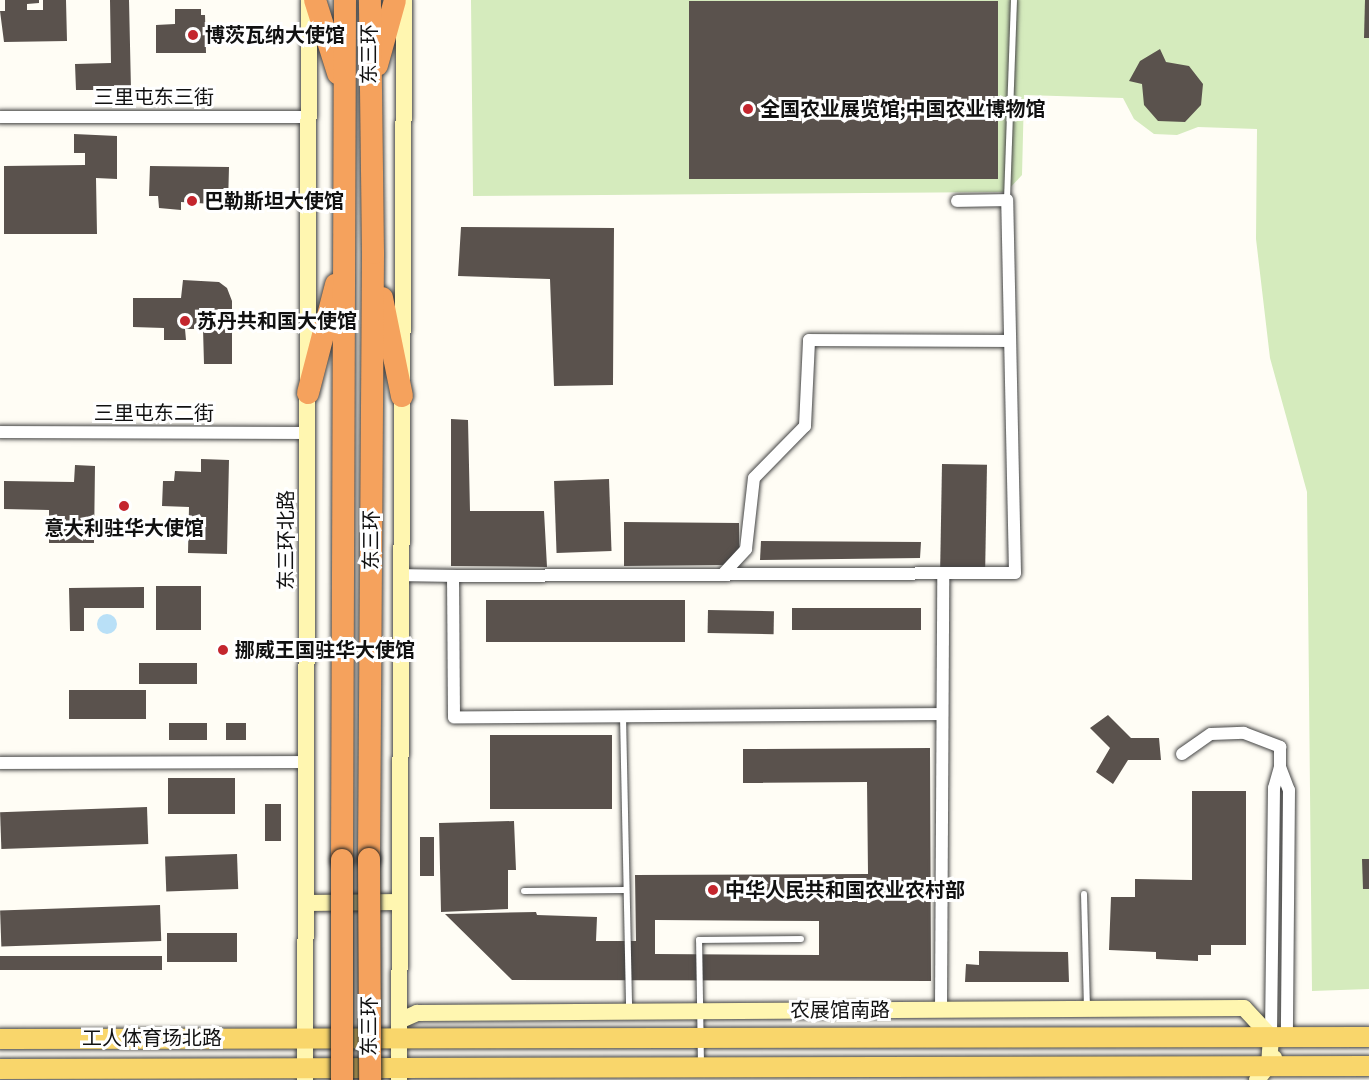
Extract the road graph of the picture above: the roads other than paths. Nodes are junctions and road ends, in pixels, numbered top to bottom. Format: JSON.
{"nodes":[{"id":1,"x":309,"y":0,"type":"edge"},
{"id":2,"x":315,"y":0,"type":"edge"},
{"id":3,"x":345,"y":0,"type":"edge"},
{"id":4,"x":370,"y":0,"type":"edge"},
{"id":5,"x":395,"y":0,"type":"edge"},
{"id":6,"x":404,"y":0,"type":"edge"},
{"id":7,"x":1014,"y":0,"type":"edge"},
{"id":8,"x":345,"y":96,"type":"junction"},
{"id":9,"x":369,"y":96,"type":"junction"},
{"id":10,"x":0,"y":117,"type":"edge"},
{"id":11,"x":307,"y":117,"type":"junction"},
{"id":12,"x":1007,"y":200,"type":"junction"},
{"id":13,"x":957,"y":201,"type":"dead end"},
{"id":14,"x":345,"y":254,"type":"junction"},
{"id":15,"x":373,"y":254,"type":"junction"},
{"id":16,"x":1009,"y":341,"type":"junction"},
{"id":17,"x":308,"y":393,"type":"junction"},
{"id":18,"x":402,"y":396,"type":"junction"},
{"id":19,"x":0,"y":432,"type":"edge"},
{"id":20,"x":307,"y":433,"type":"junction"},
{"id":21,"x":723,"y":574,"type":"junction"},
{"id":22,"x":943,"y":574,"type":"junction"},
{"id":23,"x":401,"y":576,"type":"junction"},
{"id":24,"x":453,"y":576,"type":"junction"},
{"id":25,"x":941,"y":714,"type":"junction"},
{"id":26,"x":623,"y":716,"type":"junction"},
{"id":27,"x":1182,"y":753,"type":"dead end"},
{"id":28,"x":308,"y":762,"type":"junction"},
{"id":29,"x":0,"y":763,"type":"edge"},
{"id":30,"x":626,"y":890,"type":"junction"},
{"id":31,"x":524,"y":891,"type":"dead end"},
{"id":32,"x":1084,"y":894,"type":"dead end"},
{"id":33,"x":400,"y":902,"type":"junction"},
{"id":34,"x":306,"y":903,"type":"junction"},
{"id":35,"x":801,"y":939,"type":"dead end"},
{"id":36,"x":1087,"y":1009,"type":"junction"},
{"id":37,"x":941,"y":1010,"type":"junction"},
{"id":38,"x":629,"y":1011,"type":"junction"},
{"id":39,"x":700,"y":1011,"type":"junction"},
{"id":40,"x":399,"y":1029,"type":"junction"},
{"id":41,"x":700,"y":1037,"type":"junction"},
{"id":42,"x":1279,"y":1037,"type":"junction"},
{"id":43,"x":1369,"y":1037,"type":"edge"},
{"id":44,"x":305,"y":1038,"type":"junction"},
{"id":45,"x":0,"y":1039,"type":"edge"},
{"id":46,"x":1369,"y":1066,"type":"edge"},
{"id":47,"x":0,"y":1069,"type":"edge"},
{"id":48,"x":708,"y":1071,"type":"junction"},
{"id":49,"x":1263,"y":1073,"type":"edge"},
{"id":50,"x":63,"y":1074,"type":"edge"},
{"id":51,"x":305,"y":1074,"type":"edge"},
{"id":52,"x":399,"y":1075,"type":"edge"},
{"id":53,"x":342,"y":1080,"type":"edge"},
{"id":54,"x":370,"y":1080,"type":"edge"}],
"edges":[{"from":1,"to":11,"type":"street","name":"东三环北路"},
{"from":2,"to":8,"type":"highway"},
{"from":3,"to":8,"type":"highway","name":"东三环"},
{"from":4,"to":9,"type":"highway","name":"东三环"},
{"from":5,"to":9,"type":"highway"},
{"from":6,"to":18,"type":"street"},
{"from":7,"to":12,"type":"lane"},
{"from":8,"to":14,"type":"highway","name":"东三环"},
{"from":9,"to":15,"type":"highway","name":"东三环"},
{"from":10,"to":11,"type":"street","name":"三里屯东三街"},
{"from":11,"to":17,"type":"street","name":"东三环北路"},
{"from":12,"to":13,"type":"street"},
{"from":12,"to":16,"type":"street"},
{"from":14,"to":17,"type":"highway"},
{"from":14,"to":53,"type":"highway","name":"东三环","bridge":true},
{"from":15,"to":18,"type":"highway"},
{"from":15,"to":54,"type":"highway","name":"东三环","bridge":true},
{"from":16,"to":21,"type":"street"},
{"from":16,"to":22,"type":"street"},
{"from":17,"to":20,"type":"street","name":"东三环北路"},
{"from":18,"to":23,"type":"street"},
{"from":19,"to":20,"type":"street","name":"三里屯东二街"},
{"from":20,"to":28,"type":"street","name":"东三环北路"},
{"from":21,"to":22,"type":"street"},
{"from":21,"to":24,"type":"street"},
{"from":22,"to":25,"type":"street"},
{"from":23,"to":24,"type":"street"},
{"from":23,"to":33,"type":"street"},
{"from":24,"to":26,"type":"street"},
{"from":25,"to":26,"type":"street"},
{"from":25,"to":37,"type":"street"},
{"from":26,"to":30,"type":"lane"},
{"from":27,"to":42,"type":"street"},
{"from":28,"to":29,"type":"street"},
{"from":28,"to":34,"type":"street","name":"东三环北路"},
{"from":30,"to":31,"type":"lane"},
{"from":30,"to":38,"type":"lane"},
{"from":32,"to":36,"type":"lane"},
{"from":33,"to":34,"type":"street"},
{"from":33,"to":40,"type":"street"},
{"from":34,"to":44,"type":"street","name":"东三环北路"},
{"from":35,"to":39,"type":"lane"},
{"from":36,"to":37,"type":"street","name":"农展馆南路"},
{"from":36,"to":42,"type":"street","name":"农展馆南路"},
{"from":37,"to":39,"type":"street","name":"农展馆南路"},
{"from":38,"to":39,"type":"street","name":"农展馆南路"},
{"from":38,"to":40,"type":"street","name":"农展馆南路"},
{"from":39,"to":41,"type":"lane"},
{"from":40,"to":41,"type":"main road","name":"农展馆南路"},
{"from":40,"to":44,"type":"main road","name":"工人体育场北路"},
{"from":40,"to":52,"type":"street"},
{"from":41,"to":42,"type":"main road","name":"农展馆南路"},
{"from":41,"to":48,"type":"lane"},
{"from":42,"to":43,"type":"main road","name":"农展馆南路"},
{"from":42,"to":49,"type":"street"},
{"from":44,"to":45,"type":"main road","name":"工人体育场北路"},
{"from":44,"to":51,"type":"street","name":"东三环北路"},
{"from":46,"to":49,"type":"main road"},
{"from":47,"to":50,"type":"main road","name":"工人体育场北路"},
{"from":48,"to":49,"type":"main road"},
{"from":48,"to":52,"type":"main road"},
{"from":50,"to":51,"type":"main road","name":"工人体育场北路"},
{"from":51,"to":52,"type":"main road","name":"工人体育场北路"}]}
